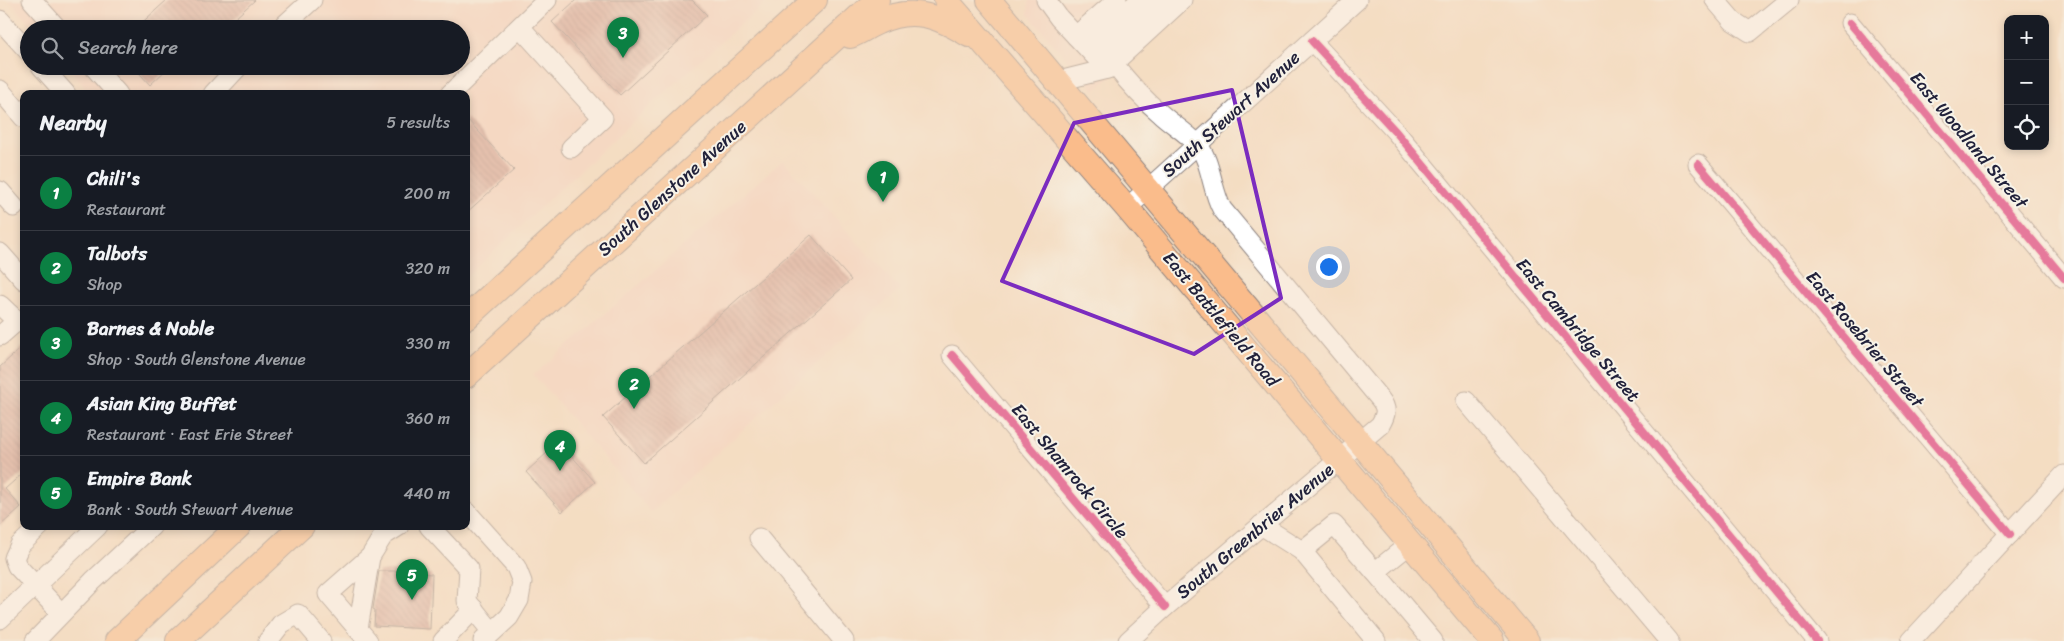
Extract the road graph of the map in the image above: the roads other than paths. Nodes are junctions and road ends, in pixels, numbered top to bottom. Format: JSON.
{"nodes":[{"id":1,"x":32,"y":0,"type":"edge"},
{"id":2,"x":312,"y":0,"type":"edge"},
{"id":3,"x":547,"y":0,"type":"edge"},
{"id":4,"x":877,"y":0,"type":"edge"},
{"id":5,"x":946,"y":0,"type":"edge"},
{"id":6,"x":1046,"y":0,"type":"edge"},
{"id":7,"x":1117,"y":0,"type":"edge"},
{"id":8,"x":1130,"y":0,"type":"edge"},
{"id":9,"x":1140,"y":0,"type":"edge"},
{"id":10,"x":1151,"y":0,"type":"edge"},
{"id":11,"x":1162,"y":0,"type":"edge"},
{"id":12,"x":1182,"y":0,"type":"edge"},
{"id":13,"x":1357,"y":0,"type":"edge"},
{"id":14,"x":1715,"y":0,"type":"edge"},
{"id":15,"x":1789,"y":0,"type":"edge"},
{"id":16,"x":812,"y":2,"type":"edge"},
{"id":17,"x":996,"y":5,"type":"edge"},
{"id":18,"x":0,"y":20,"type":"edge"},
{"id":19,"x":50,"y":20,"type":"edge"},
{"id":20,"x":290,"y":20,"type":"edge"},
{"id":21,"x":1850,"y":22,"type":"dead end"},
{"id":22,"x":520,"y":27,"type":"junction"},
{"id":23,"x":1312,"y":41,"type":"junction"},
{"id":24,"x":20,"y":42,"type":"edge"},
{"id":25,"x":830,"y":43,"type":"junction"},
{"id":26,"x":985,"y":45,"type":"junction"},
{"id":27,"x":1094,"y":53,"type":"junction"},
{"id":28,"x":49,"y":75,"type":"edge"},
{"id":29,"x":101,"y":75,"type":"edge"},
{"id":30,"x":230,"y":75,"type":"edge"},
{"id":31,"x":470,"y":75,"type":"edge"},
{"id":32,"x":470,"y":75,"type":"edge"},
{"id":33,"x":1059,"y":81,"type":"junction"},
{"id":34,"x":0,"y":90,"type":"edge"},
{"id":35,"x":62,"y":90,"type":"edge"},
{"id":36,"x":114,"y":90,"type":"edge"},
{"id":37,"x":217,"y":90,"type":"edge"},
{"id":38,"x":454,"y":90,"type":"edge"},
{"id":39,"x":20,"y":113,"type":"edge"},
{"id":40,"x":1197,"y":144,"type":"junction"},
{"id":41,"x":571,"y":148,"type":"dead end"},
{"id":42,"x":1698,"y":164,"type":"dead end"},
{"id":43,"x":1148,"y":188,"type":"junction"},
{"id":44,"x":0,"y":192,"type":"edge"},
{"id":45,"x":14,"y":207,"type":"dead end"},
{"id":46,"x":1127,"y":208,"type":"junction"},
{"id":47,"x":0,"y":253,"type":"edge"},
{"id":48,"x":20,"y":276,"type":"edge"},
{"id":49,"x":2064,"y":278,"type":"edge"},
{"id":50,"x":0,"y":305,"type":"edge"},
{"id":51,"x":470,"y":314,"type":"edge"},
{"id":52,"x":0,"y":336,"type":"edge"},
{"id":53,"x":952,"y":355,"type":"dead end"},
{"id":54,"x":470,"y":372,"type":"edge"},
{"id":55,"x":1466,"y":401,"type":"dead end"},
{"id":56,"x":1361,"y":441,"type":"junction"},
{"id":57,"x":1340,"y":458,"type":"junction"},
{"id":58,"x":2064,"y":475,"type":"edge"},
{"id":59,"x":470,"y":515,"type":"edge"},
{"id":60,"x":1261,"y":525,"type":"junction"},
{"id":61,"x":36,"y":530,"type":"edge"},
{"id":62,"x":94,"y":530,"type":"edge"},
{"id":63,"x":148,"y":530,"type":"edge"},
{"id":64,"x":235,"y":530,"type":"edge"},
{"id":65,"x":298,"y":530,"type":"edge"},
{"id":66,"x":393,"y":530,"type":"edge"},
{"id":67,"x":434,"y":530,"type":"edge"},
{"id":68,"x":2010,"y":534,"type":"junction"},
{"id":69,"x":759,"y":538,"type":"dead end"},
{"id":70,"x":1411,"y":543,"type":"junction"},
{"id":71,"x":1302,"y":551,"type":"junction"},
{"id":72,"x":370,"y":557,"type":"junction"},
{"id":73,"x":1375,"y":572,"type":"junction"},
{"id":74,"x":35,"y":584,"type":"junction"},
{"id":75,"x":1165,"y":607,"type":"junction"},
{"id":76,"x":474,"y":609,"type":"junction"},
{"id":77,"x":61,"y":613,"type":"junction"},
{"id":78,"x":0,"y":619,"type":"edge"},
{"id":79,"x":363,"y":635,"type":"edge"},
{"id":80,"x":488,"y":637,"type":"edge"},
{"id":81,"x":35,"y":641,"type":"edge"},
{"id":82,"x":117,"y":641,"type":"edge"},
{"id":83,"x":178,"y":641,"type":"edge"},
{"id":84,"x":268,"y":641,"type":"edge"},
{"id":85,"x":321,"y":641,"type":"edge"},
{"id":86,"x":443,"y":641,"type":"edge"},
{"id":87,"x":844,"y":641,"type":"edge"},
{"id":88,"x":1128,"y":641,"type":"edge"},
{"id":89,"x":1376,"y":641,"type":"edge"},
{"id":90,"x":1434,"y":641,"type":"edge"},
{"id":91,"x":1492,"y":641,"type":"edge"},
{"id":92,"x":1527,"y":641,"type":"edge"},
{"id":93,"x":1669,"y":641,"type":"edge"},
{"id":94,"x":1817,"y":641,"type":"edge"},
{"id":95,"x":1911,"y":641,"type":"edge"}],
"edges":[{"from":1,"to":19,"type":"street"},
{"from":2,"to":20,"type":"street"},
{"from":3,"to":22,"type":"street"},
{"from":4,"to":25,"type":"main road","name":"South Glenstone Avenue"},
{"from":5,"to":26,"type":"main road","name":"East Battlefield Road"},
{"from":6,"to":27,"type":"street"},
{"from":7,"to":27,"type":"street"},
{"from":8,"to":27,"type":"street"},
{"from":9,"to":27,"type":"street"},
{"from":10,"to":27,"type":"street"},
{"from":11,"to":27,"type":"street"},
{"from":12,"to":27,"type":"street"},
{"from":13,"to":23,"type":"street","name":"South Stewart Avenue"},
{"from":14,"to":15,"type":"street"},
{"from":16,"to":51,"type":"main road"},
{"from":17,"to":33,"type":"main road","name":"East Battlefield Road"},
{"from":18,"to":24,"type":"street"},
{"from":21,"to":49,"type":"street","name":"East Woodland Street"},
{"from":22,"to":31,"type":"street"},
{"from":22,"to":41,"type":"street"},
{"from":23,"to":40,"type":"street","name":"South Stewart Avenue"},
{"from":23,"to":94,"type":"street","name":"East Cambridge Street"},
{"from":25,"to":26,"type":"main road"},
{"from":25,"to":54,"type":"main road","name":"South Glenstone Avenue"},
{"from":26,"to":46,"type":"main road","name":"East Battlefield Road"},
{"from":27,"to":33,"type":"street"},
{"from":27,"to":40,"type":"street"},
{"from":28,"to":35,"type":"street"},
{"from":29,"to":36,"type":"street"},
{"from":30,"to":37,"type":"street"},
{"from":32,"to":38,"type":"street"},
{"from":33,"to":43,"type":"main road","name":"East Battlefield Road"},
{"from":34,"to":39,"type":"street"},
{"from":40,"to":43,"type":"street","name":"South Stewart Avenue"},
{"from":40,"to":56,"type":"street","name":"South Greenbrier Avenue"},
{"from":42,"to":68,"type":"street","name":"East Rosebrier Street"},
{"from":43,"to":46,"type":"street","name":"South Stewart Avenue"},
{"from":43,"to":56,"type":"main road","name":"East Battlefield Road"},
{"from":44,"to":45,"type":"street"},
{"from":46,"to":57,"type":"main road","name":"East Battlefield Road"},
{"from":47,"to":48,"type":"street"},
{"from":50,"to":52,"type":"street"},
{"from":53,"to":75,"type":"street","name":"East Shamrock Circle"},
{"from":55,"to":93,"type":"street"},
{"from":56,"to":57,"type":"street","name":"South Greenbrier Avenue"},
{"from":56,"to":92,"type":"main road","name":"East Battlefield Road"},
{"from":57,"to":60,"type":"street","name":"South Greenbrier Avenue"},
{"from":57,"to":70,"type":"main road","name":"East Battlefield Road"},
{"from":58,"to":68,"type":"street"},
{"from":59,"to":80,"type":"street"},
{"from":60,"to":71,"type":"street"},
{"from":60,"to":75,"type":"street","name":"South Greenbrier Avenue"},
{"from":61,"to":74,"type":"street"},
{"from":62,"to":74,"type":"street"},
{"from":63,"to":77,"type":"street"},
{"from":64,"to":82,"type":"main road"},
{"from":65,"to":83,"type":"main road"},
{"from":66,"to":72,"type":"street"},
{"from":67,"to":76,"type":"street"},
{"from":68,"to":95,"type":"street"},
{"from":69,"to":87,"type":"street"},
{"from":70,"to":73,"type":"street"},
{"from":70,"to":91,"type":"main road","name":"East Battlefield Road"},
{"from":71,"to":73,"type":"street"},
{"from":71,"to":89,"type":"street"},
{"from":72,"to":79,"type":"street"},
{"from":72,"to":79,"type":"street"},
{"from":73,"to":90,"type":"street"},
{"from":74,"to":77,"type":"street"},
{"from":74,"to":78,"type":"street"},
{"from":75,"to":88,"type":"street","name":"South Greenbrier Avenue"},
{"from":76,"to":80,"type":"street"},
{"from":76,"to":86,"type":"street"},
{"from":77,"to":81,"type":"street"},
{"from":84,"to":85,"type":"street"}]}
